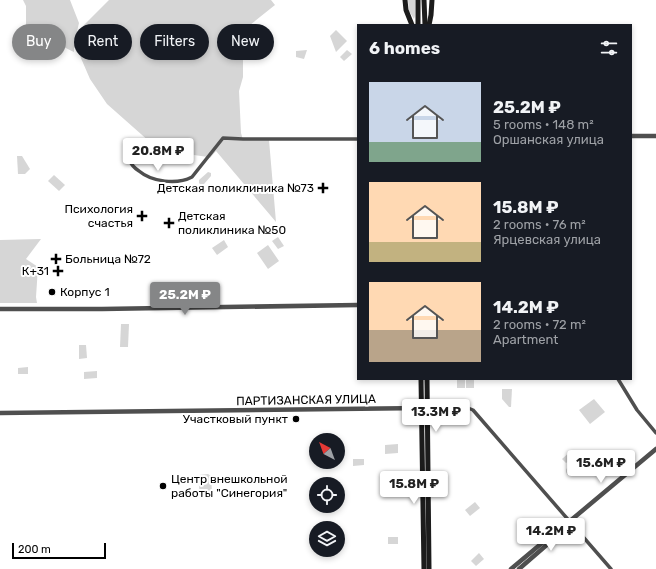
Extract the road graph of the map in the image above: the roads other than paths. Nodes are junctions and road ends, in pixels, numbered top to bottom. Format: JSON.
{"nodes":[{"id":1,"x":405,"y":0,"type":"edge"},
{"id":2,"x":418,"y":0,"type":"edge"},
{"id":3,"x":424,"y":0,"type":"edge"},
{"id":4,"x":432,"y":0,"type":"edge"},
{"id":5,"x":412,"y":24,"type":"edge"},
{"id":6,"x":418,"y":24,"type":"edge"},
{"id":7,"x":425,"y":24,"type":"edge"},
{"id":8,"x":429,"y":24,"type":"edge"},
{"id":9,"x":632,"y":136,"type":"edge"},
{"id":10,"x":656,"y":136,"type":"edge"},
{"id":11,"x":357,"y":139,"type":"edge"},
{"id":12,"x":129,"y":159,"type":"dead end"},
{"id":13,"x":357,"y":305,"type":"edge"},
{"id":14,"x":0,"y":309,"type":"edge"},
{"id":15,"x":421,"y":380,"type":"edge"},
{"id":16,"x":427,"y":380,"type":"edge"},
{"id":17,"x":619,"y":380,"type":"edge"},
{"id":18,"x":421,"y":408,"type":"junction"},
{"id":19,"x":427,"y":408,"type":"junction"},
{"id":20,"x":0,"y":413,"type":"edge"},
{"id":21,"x":656,"y":433,"type":"edge"},
{"id":22,"x":656,"y":449,"type":"edge"},
{"id":23,"x":570,"y":521,"type":"junction"},
{"id":24,"x":424,"y":569,"type":"edge"},
{"id":25,"x":429,"y":569,"type":"edge"},
{"id":26,"x":511,"y":569,"type":"edge"},
{"id":27,"x":518,"y":569,"type":"edge"},
{"id":28,"x":611,"y":569,"type":"edge"}],
"edges":[{"from":1,"to":5,"type":"main road"},
{"from":2,"to":6,"type":"main road"},
{"from":3,"to":7,"type":"main road"},
{"from":4,"to":8,"type":"main road"},
{"from":9,"to":10,"type":"street"},
{"from":11,"to":12,"type":"street"},
{"from":13,"to":14,"type":"street"},
{"from":15,"to":18,"type":"main road"},
{"from":16,"to":19,"type":"main road"},
{"from":17,"to":21,"type":"street"},
{"from":18,"to":19,"type":"street","name":"ПАРТИЗАНСКАЯ УЛИЦА"},
{"from":18,"to":20,"type":"street","name":"ПАРТИЗАНСКАЯ УЛИЦА"},
{"from":18,"to":24,"type":"main road"},
{"from":19,"to":23,"type":"street","name":"ПАРТИЗАНСКАЯ УЛИЦА"},
{"from":19,"to":25,"type":"main road"},
{"from":22,"to":23,"type":"street"},
{"from":23,"to":26,"type":"street"},
{"from":23,"to":27,"type":"street"},
{"from":23,"to":28,"type":"street","name":"ПАРТИЗАНСКАЯ УЛИЦА"}]}
